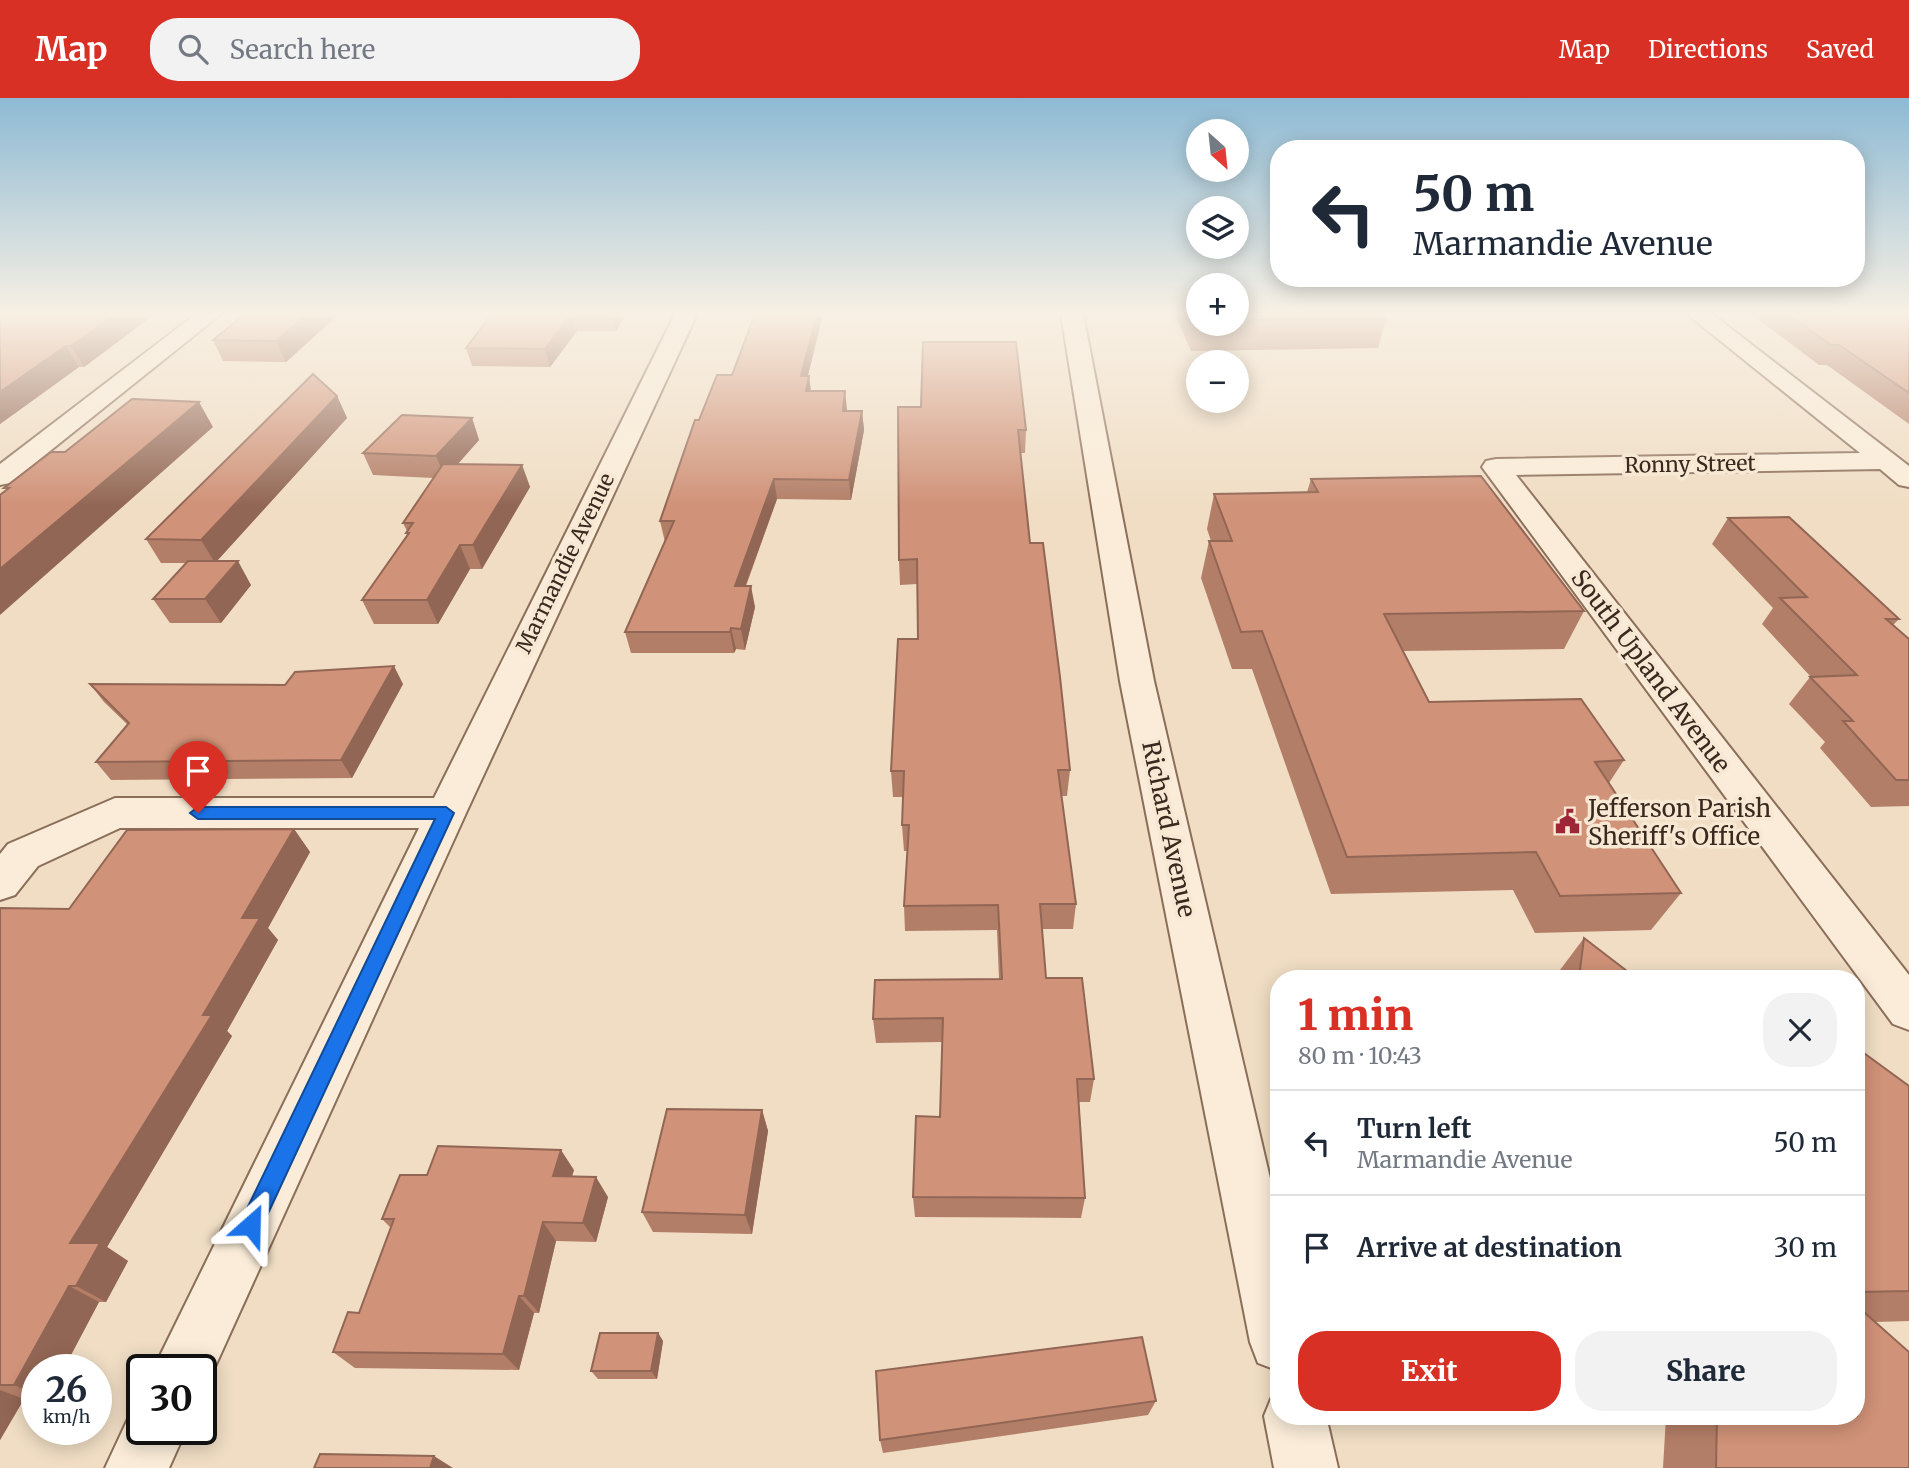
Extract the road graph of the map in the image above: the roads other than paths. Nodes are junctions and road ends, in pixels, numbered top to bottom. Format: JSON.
{"nodes":[{"id":1,"x":128,"y":378,"type":"edge"},
{"id":2,"x":655,"y":378,"type":"edge"},
{"id":3,"x":1083,"y":378,"type":"edge"},
{"id":4,"x":1779,"y":378,"type":"edge"},
{"id":5,"x":1885,"y":461,"type":"junction"},
{"id":6,"x":1496,"y":467,"type":"joint"},
{"id":7,"x":0,"y":477,"type":"edge"},
{"id":8,"x":1909,"y":479,"type":"edge"},
{"id":9,"x":446,"y":813,"type":"junction"},
{"id":10,"x":0,"y":883,"type":"edge"},
{"id":11,"x":1909,"y":1010,"type":"edge"},
{"id":12,"x":1270,"y":1300,"type":"edge"},
{"id":13,"x":191,"y":1354,"type":"edge"},
{"id":14,"x":1297,"y":1425,"type":"edge"},
{"id":15,"x":148,"y":1445,"type":"edge"},
{"id":16,"x":136,"y":1468,"type":"edge"},
{"id":17,"x":1306,"y":1468,"type":"edge"}],
"edges":[{"from":1,"to":7,"type":"street"},
{"from":2,"to":9,"type":"street","name":"Marmandie Avenue"},
{"from":3,"to":12,"type":"street","name":"Richard Avenue"},
{"from":4,"to":5,"type":"street"},
{"from":5,"to":6,"type":"street","name":"Ronny Street"},
{"from":5,"to":8,"type":"street"},
{"from":6,"to":11,"type":"street","name":"South Upland Avenue"},
{"from":9,"to":10,"type":"street"},
{"from":9,"to":13,"type":"street","name":"Marmandie Avenue"},
{"from":14,"to":17,"type":"street"},
{"from":15,"to":16,"type":"street"}]}
